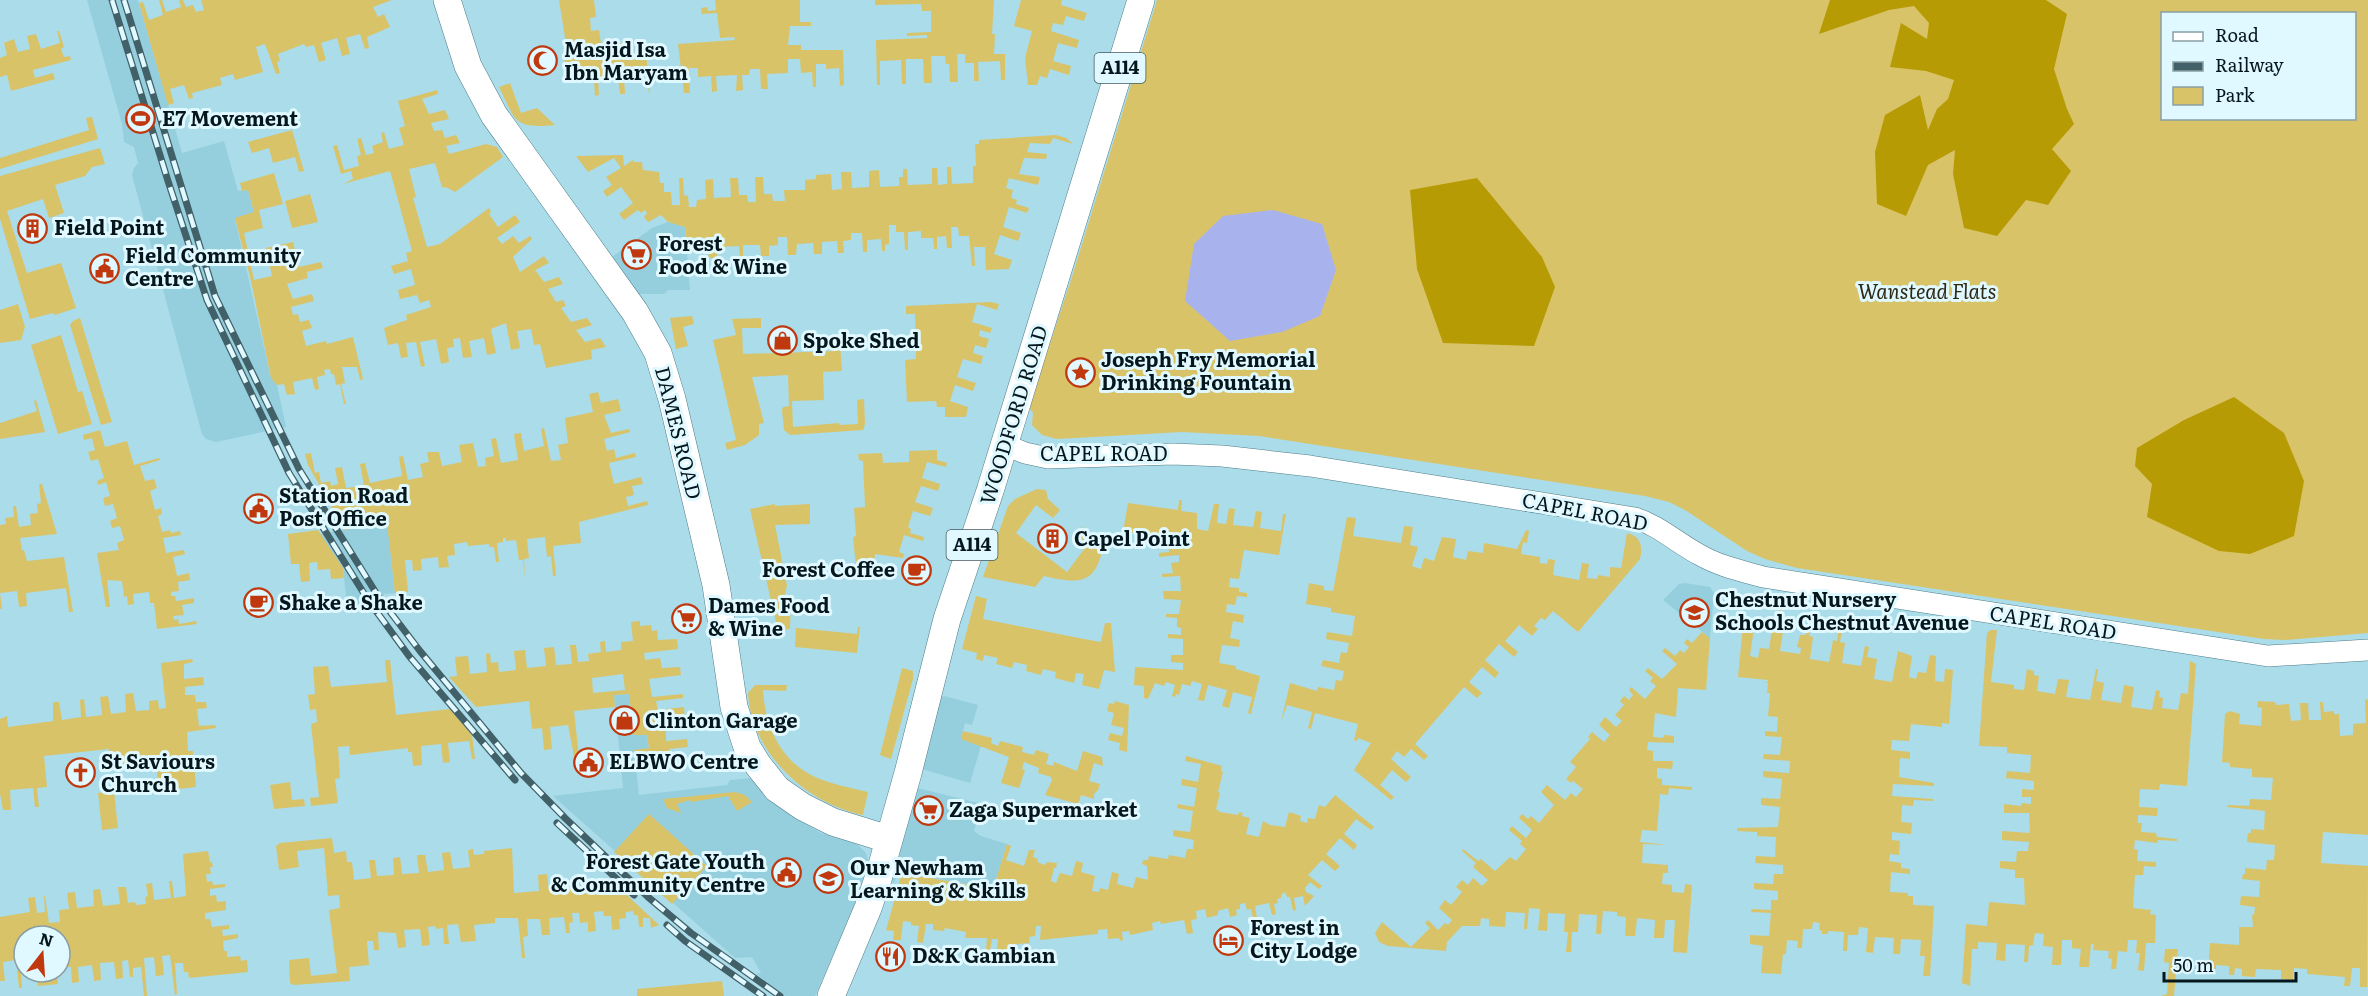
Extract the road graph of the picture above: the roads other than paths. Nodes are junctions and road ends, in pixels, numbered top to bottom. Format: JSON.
{"nodes":[{"id":1,"x":447,"y":0,"type":"edge"},
{"id":2,"x":1140,"y":1,"type":"edge"},
{"id":3,"x":1005,"y":445,"type":"junction"},
{"id":4,"x":2368,"y":650,"type":"edge"},
{"id":5,"x":888,"y":839,"type":"junction"},
{"id":6,"x":831,"y":996,"type":"edge"}],
"edges":[{"from":1,"to":5,"type":"main road","name":"DAMES ROAD"},
{"from":2,"to":3,"type":"main road","name":"WOODFORD ROAD","number":"A114"},
{"from":3,"to":4,"type":"street","name":"CAPEL ROAD"},
{"from":3,"to":5,"type":"main road","name":"WOODFORD ROAD","number":"A114"},
{"from":5,"to":6,"type":"main road","name":"WOODFORD ROAD","number":"A114"}]}
